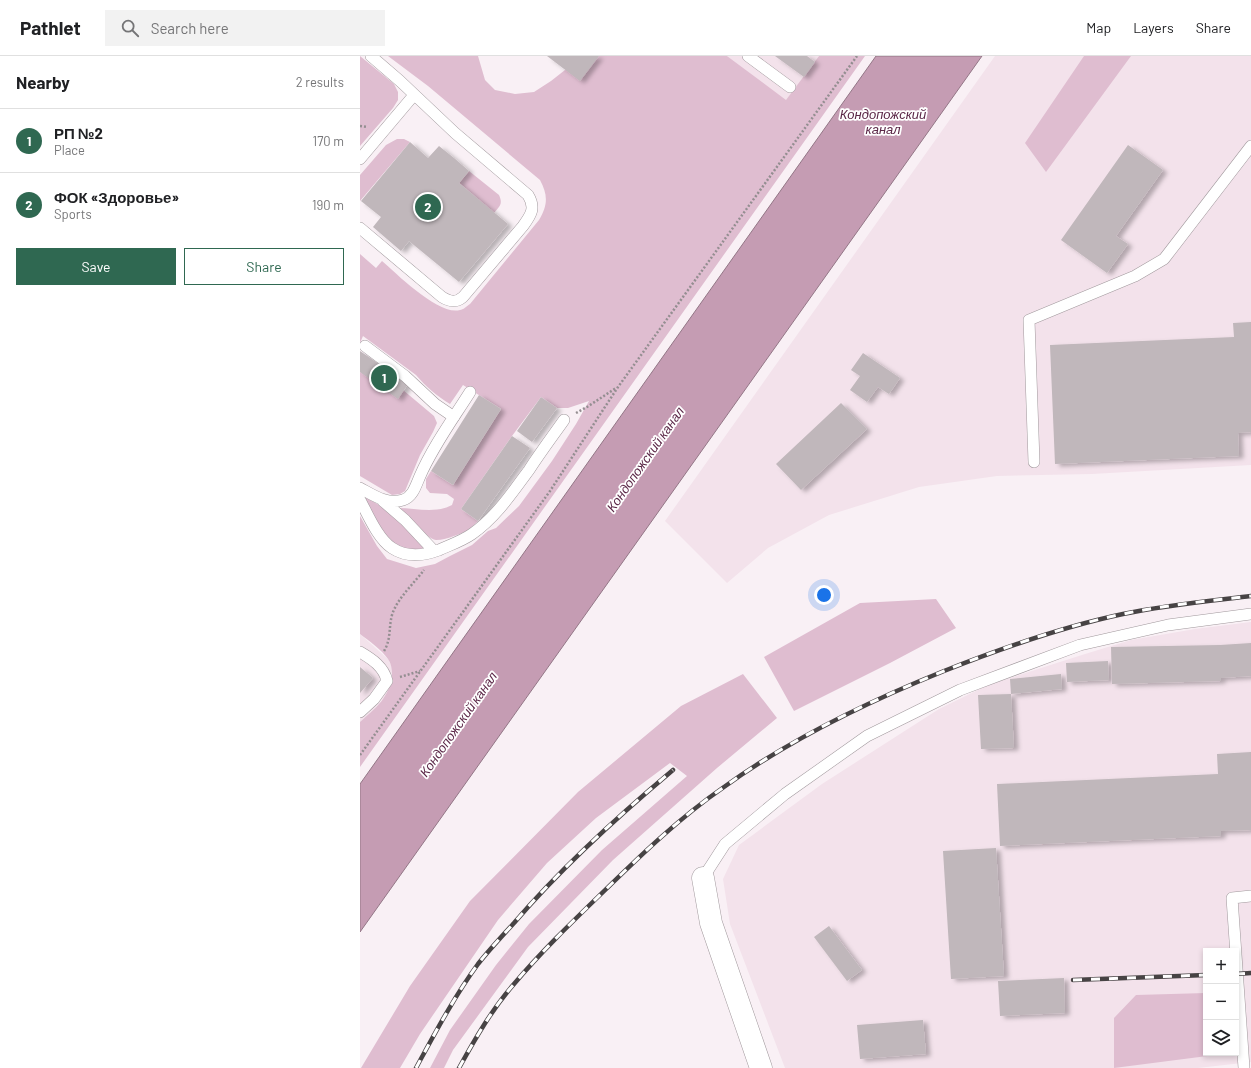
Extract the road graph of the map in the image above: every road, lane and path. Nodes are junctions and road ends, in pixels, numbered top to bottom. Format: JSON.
{"nodes":[{"id":1,"x":371,"y":56,"type":"edge"},
{"id":2,"x":748,"y":56,"type":"edge"},
{"id":3,"x":857,"y":56,"type":"edge"},
{"id":4,"x":790,"y":87,"type":"dead end"},
{"id":5,"x":414,"y":95,"type":"junction"},
{"id":6,"x":1251,"y":146,"type":"edge"},
{"id":7,"x":360,"y":159,"type":"edge"},
{"id":8,"x":360,"y":228,"type":"edge"},
{"id":9,"x":365,"y":346,"type":"dead end"},
{"id":10,"x":618,"y":387,"type":"junction"},
{"id":11,"x":470,"y":392,"type":"dead end"},
{"id":12,"x":454,"y":417,"type":"junction"},
{"id":13,"x":564,"y":420,"type":"joint"},
{"id":14,"x":1034,"y":462,"type":"dead end"},
{"id":15,"x":360,"y":488,"type":"edge"},
{"id":16,"x":360,"y":500,"type":"edge"},
{"id":17,"x":384,"y":501,"type":"junction"},
{"id":18,"x":434,"y":551,"type":"junction"},
{"id":19,"x":1251,"y":614,"type":"edge"},
{"id":20,"x":360,"y":652,"type":"edge"},
{"id":21,"x":375,"y":663,"type":"junction"},
{"id":22,"x":360,"y":712,"type":"edge"},
{"id":23,"x":360,"y":755,"type":"edge"},
{"id":24,"x":703,"y":878,"type":"joint"},
{"id":25,"x":1251,"y":896,"type":"edge"},
{"id":26,"x":761,"y":1068,"type":"edge"},
{"id":27,"x":1244,"y":1068,"type":"edge"}],
"edges":[{"from":1,"to":5,"type":"lane"},
{"from":2,"to":4,"type":"lane"},
{"from":3,"to":10,"type":"path"},
{"from":5,"to":7,"type":"lane"},
{"from":5,"to":8,"type":"lane"},
{"from":6,"to":14,"type":"lane"},
{"from":9,"to":12,"type":"lane"},
{"from":10,"to":13,"type":"path"},
{"from":10,"to":23,"type":"path"},
{"from":11,"to":12,"type":"lane"},
{"from":12,"to":17,"type":"lane"},
{"from":13,"to":18,"type":"lane"},
{"from":15,"to":17,"type":"lane"},
{"from":16,"to":18,"type":"lane"},
{"from":17,"to":18,"type":"lane"},
{"from":18,"to":21,"type":"path"},
{"from":19,"to":24,"type":"lane"},
{"from":20,"to":21,"type":"lane"},
{"from":21,"to":22,"type":"lane"},
{"from":24,"to":26,"type":"street"},
{"from":25,"to":27,"type":"lane"}]}
